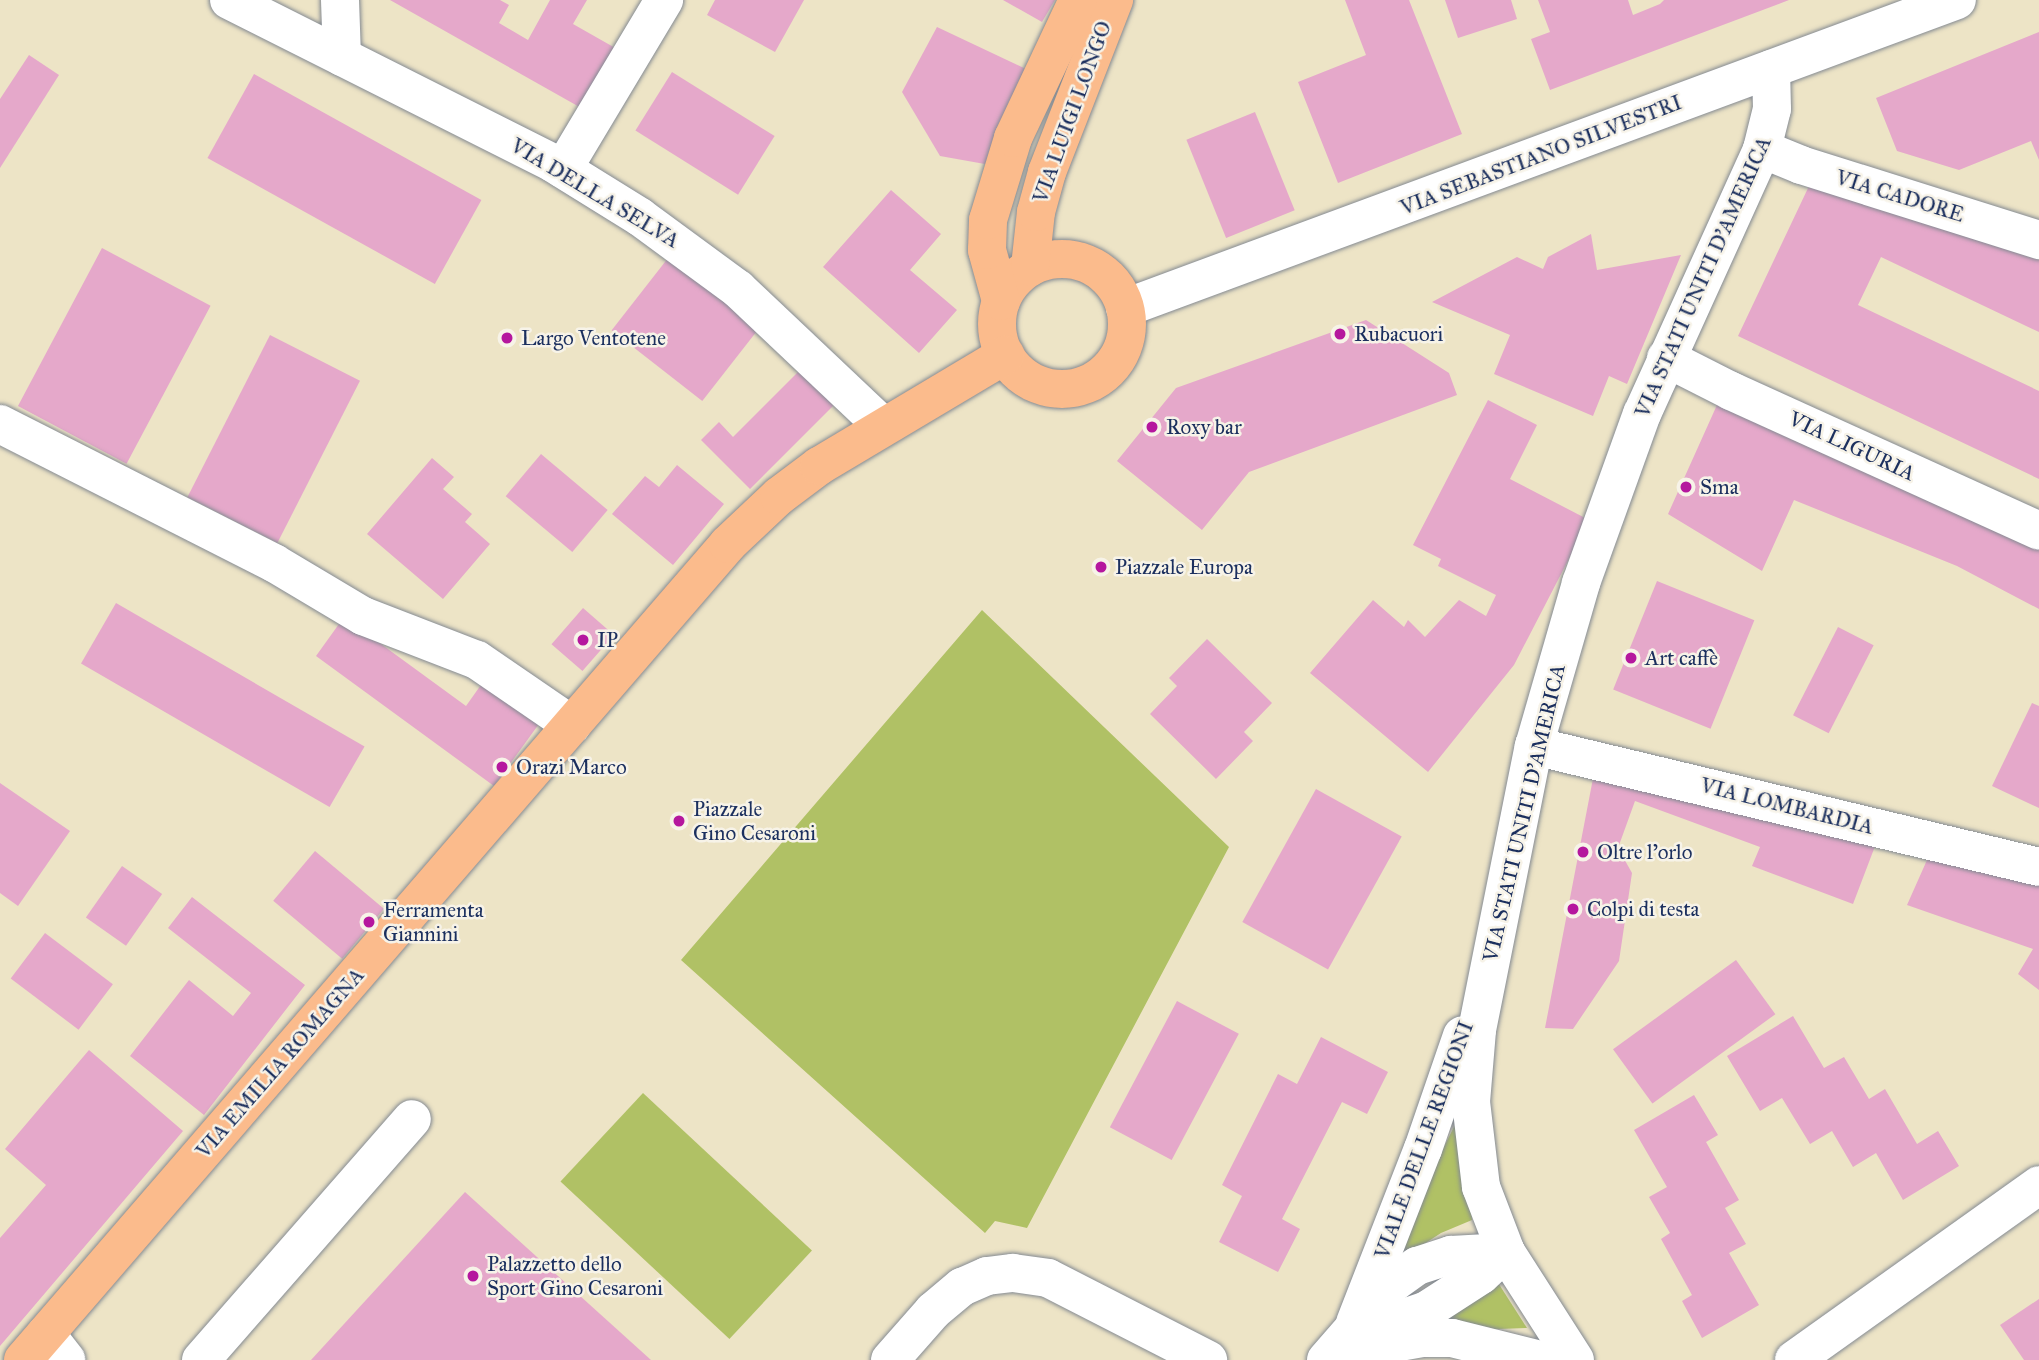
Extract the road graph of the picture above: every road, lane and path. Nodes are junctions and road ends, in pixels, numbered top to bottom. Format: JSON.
{"nodes":[{"id":1,"x":229,"y":0,"type":"edge"},
{"id":2,"x":340,"y":0,"type":"edge"},
{"id":3,"x":664,"y":0,"type":"edge"},
{"id":4,"x":1078,"y":0,"type":"edge"},
{"id":5,"x":1114,"y":0,"type":"edge"},
{"id":6,"x":1957,"y":0,"type":"edge"},
{"id":7,"x":342,"y":57,"type":"junction"},
{"id":8,"x":1771,"y":69,"type":"junction"},
{"id":9,"x":1762,"y":149,"type":"junction"},
{"id":10,"x":563,"y":169,"type":"junction"},
{"id":11,"x":2039,"y":240,"type":"edge"},
{"id":12,"x":1030,"y":267,"type":"junction"},
{"id":13,"x":1001,"y":301,"type":"junction"},
{"id":14,"x":1125,"y":308,"type":"junction"},
{"id":15,"x":1005,"y":355,"type":"junction"},
{"id":16,"x":1666,"y":358,"type":"junction"},
{"id":17,"x":0,"y":425,"type":"edge"},
{"id":18,"x":883,"y":426,"type":"junction"},
{"id":19,"x":2039,"y":531,"type":"edge"},
{"id":20,"x":572,"y":725,"type":"junction"},
{"id":21,"x":1534,"y":746,"type":"junction"},
{"id":22,"x":2039,"y":867,"type":"edge"},
{"id":23,"x":1490,"y":955,"type":"junction"},
{"id":24,"x":412,"y":1119,"type":"dead end"},
{"id":25,"x":2039,"y":1185,"type":"edge"},
{"id":26,"x":1506,"y":1252,"type":"junction"},
{"id":27,"x":1355,"y":1323,"type":"junction"},
{"id":28,"x":45,"y":1351,"type":"edge"},
{"id":29,"x":201,"y":1360,"type":"edge"},
{"id":30,"x":890,"y":1360,"type":"edge"},
{"id":31,"x":1208,"y":1360,"type":"edge"},
{"id":32,"x":1326,"y":1360,"type":"edge"},
{"id":33,"x":1342,"y":1360,"type":"edge"},
{"id":34,"x":1539,"y":1360,"type":"edge"},
{"id":35,"x":1575,"y":1360,"type":"edge"},
{"id":36,"x":1794,"y":1360,"type":"edge"}],
"edges":[{"from":1,"to":7,"type":"street","name":"VIA DELLA SELVA"},
{"from":2,"to":7,"type":"street"},
{"from":3,"to":10,"type":"street"},
{"from":4,"to":13,"type":"main road","name":"VIA LUIGI LONGO"},
{"from":5,"to":12,"type":"main road","name":"VIA LUIGI LONGO"},
{"from":6,"to":8,"type":"street","name":"VIA SEBASTIANO SILVESTRI"},
{"from":7,"to":10,"type":"street","name":"VIA DELLA SELVA"},
{"from":8,"to":9,"type":"street","name":"VIA STATI UNITI D'AMERICA"},
{"from":8,"to":14,"type":"street","name":"VIA SEBASTIANO SILVESTRI"},
{"from":9,"to":11,"type":"street","name":"VIA CADORE"},
{"from":9,"to":16,"type":"street","name":"VIA STATI UNITI D'AMERICA"},
{"from":10,"to":18,"type":"street","name":"VIA DELLA SELVA"},
{"from":12,"to":13,"type":"main road"},
{"from":12,"to":14,"type":"main road"},
{"from":13,"to":15,"type":"main road"},
{"from":14,"to":15,"type":"main road"},
{"from":15,"to":18,"type":"main road","name":"VIA EMILIA ROMAGNA"},
{"from":16,"to":19,"type":"street","name":"VIA LIGURIA"},
{"from":16,"to":21,"type":"street","name":"VIA STATI UNITI D'AMERICA"},
{"from":17,"to":20,"type":"street"},
{"from":18,"to":20,"type":"main road","name":"VIA EMILIA ROMAGNA"},
{"from":20,"to":28,"type":"main road","name":"VIA EMILIA ROMAGNA"},
{"from":21,"to":22,"type":"street","name":"VIA LOMBARDIA"},
{"from":21,"to":23,"type":"street","name":"VIA STATI UNITI D'AMERICA"},
{"from":23,"to":26,"type":"street","name":"VIA STATI UNITI D'AMERICA"},
{"from":23,"to":27,"type":"street","name":"VIALE DELLE REGIONI"},
{"from":24,"to":29,"type":"street"},
{"from":25,"to":36,"type":"street"},
{"from":26,"to":27,"type":"street"},
{"from":26,"to":35,"type":"street","name":"VIA STATI UNITI D'AMERICA"},
{"from":27,"to":32,"type":"street","name":"VIALE DELLE REGIONI"},
{"from":30,"to":31,"type":"street"},
{"from":33,"to":34,"type":"street"}]}
